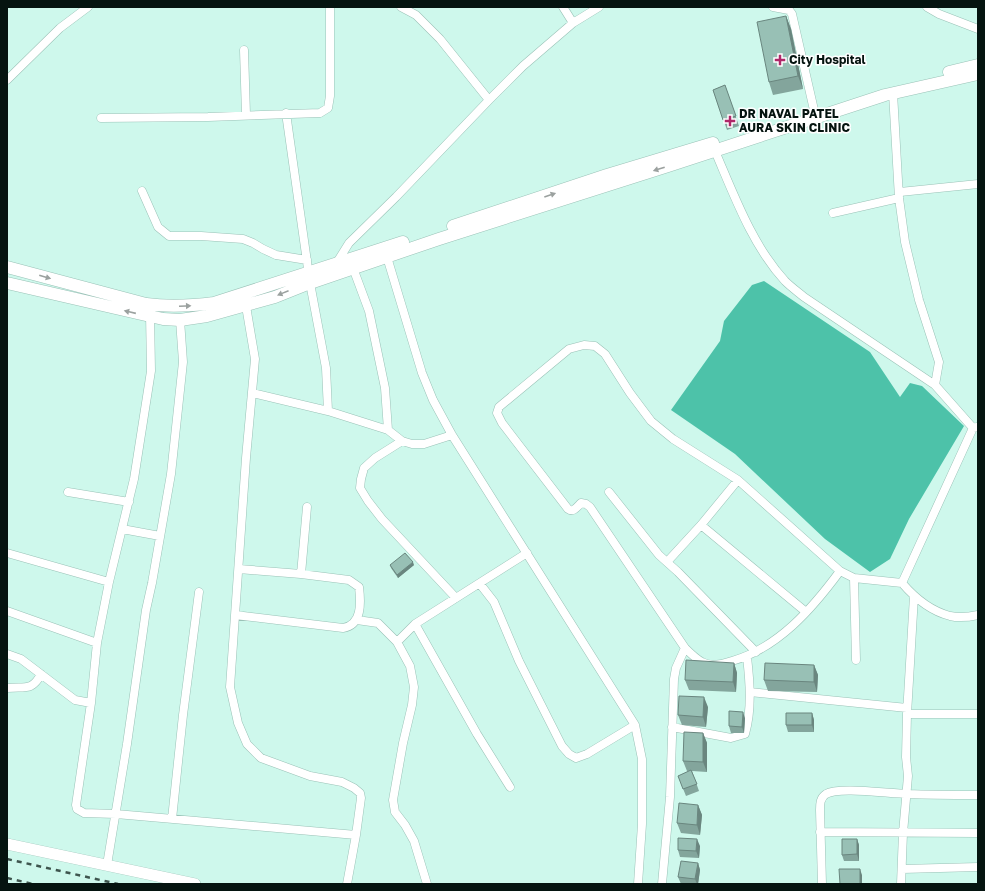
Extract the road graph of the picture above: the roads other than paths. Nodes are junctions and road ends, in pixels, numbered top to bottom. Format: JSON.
{"nodes":[{"id":1,"x":88,"y":7,"type":"edge"},
{"id":2,"x":330,"y":7,"type":"edge"},
{"id":3,"x":401,"y":7,"type":"edge"},
{"id":4,"x":563,"y":7,"type":"edge"},
{"id":5,"x":599,"y":7,"type":"edge"},
{"id":6,"x":773,"y":7,"type":"edge"},
{"id":7,"x":927,"y":7,"type":"edge"},
{"id":8,"x":573,"y":23,"type":"junction"},
{"id":9,"x":978,"y":29,"type":"edge"},
{"id":10,"x":244,"y":50,"type":"dead end"},
{"id":11,"x":978,"y":65,"type":"edge"},
{"id":12,"x":978,"y":74,"type":"edge"},
{"id":13,"x":7,"y":80,"type":"edge"},
{"id":14,"x":893,"y":93,"type":"junction"},
{"id":15,"x":489,"y":100,"type":"junction"},
{"id":16,"x":814,"y":110,"type":"junction"},
{"id":17,"x":286,"y":113,"type":"junction"},
{"id":18,"x":246,"y":115,"type":"junction"},
{"id":19,"x":101,"y":118,"type":"dead end"},
{"id":20,"x":715,"y":151,"type":"junction"},
{"id":21,"x":978,"y":184,"type":"edge"},
{"id":22,"x":142,"y":191,"type":"dead end"},
{"id":23,"x":899,"y":195,"type":"junction"},
{"id":24,"x":832,"y":213,"type":"dead end"},
{"id":25,"x":387,"y":257,"type":"junction"},
{"id":26,"x":307,"y":260,"type":"junction"},
{"id":27,"x":335,"y":265,"type":"junction"},
{"id":28,"x":11,"y":267,"type":"edge"},
{"id":29,"x":353,"y":268,"type":"junction"},
{"id":30,"x":309,"y":278,"type":"junction"},
{"id":31,"x":7,"y":284,"type":"edge"},
{"id":32,"x":246,"y":306,"type":"junction"},
{"id":33,"x":150,"y":310,"type":"junction"},
{"id":34,"x":180,"y":320,"type":"junction"},
{"id":35,"x":935,"y":385,"type":"junction"},
{"id":36,"x":252,"y":393,"type":"junction"},
{"id":37,"x":328,"y":411,"type":"junction"},
{"id":38,"x":975,"y":427,"type":"edge"},
{"id":39,"x":388,"y":430,"type":"junction"},
{"id":40,"x":452,"y":435,"type":"junction"},
{"id":41,"x":402,"y":441,"type":"junction"},
{"id":42,"x":738,"y":480,"type":"junction"},
{"id":43,"x":68,"y":492,"type":"dead end"},
{"id":44,"x":609,"y":492,"type":"dead end"},
{"id":45,"x":129,"y":502,"type":"junction"},
{"id":46,"x":308,"y":507,"type":"dead end"},
{"id":47,"x":701,"y":525,"type":"junction"},
{"id":48,"x":122,"y":529,"type":"junction"},
{"id":49,"x":160,"y":536,"type":"junction"},
{"id":50,"x":7,"y":553,"type":"edge"},
{"id":51,"x":527,"y":553,"type":"junction"},
{"id":52,"x":667,"y":562,"type":"junction"},
{"id":53,"x":238,"y":569,"type":"junction"},
{"id":54,"x":840,"y":571,"type":"junction"},
{"id":55,"x":301,"y":574,"type":"junction"},
{"id":56,"x":854,"y":578,"type":"junction"},
{"id":57,"x":109,"y":582,"type":"junction"},
{"id":58,"x":902,"y":583,"type":"junction"},
{"id":59,"x":480,"y":584,"type":"junction"},
{"id":60,"x":199,"y":592,"type":"dead end"},
{"id":61,"x":914,"y":596,"type":"junction"},
{"id":62,"x":456,"y":598,"type":"junction"},
{"id":63,"x":7,"y":611,"type":"edge"},
{"id":64,"x":806,"y":612,"type":"junction"},
{"id":65,"x":235,"y":615,"type":"junction"},
{"id":66,"x":978,"y":615,"type":"edge"},
{"id":67,"x":357,"y":620,"type":"junction"},
{"id":68,"x":416,"y":624,"type":"junction"},
{"id":69,"x":397,"y":642,"type":"junction"},
{"id":70,"x":97,"y":643,"type":"junction"},
{"id":71,"x":685,"y":648,"type":"junction"},
{"id":72,"x":756,"y":652,"type":"junction"},
{"id":73,"x":7,"y":654,"type":"edge"},
{"id":74,"x":747,"y":657,"type":"junction"},
{"id":75,"x":856,"y":660,"type":"dead end"},
{"id":76,"x":41,"y":674,"type":"junction"},
{"id":77,"x":7,"y":688,"type":"edge"},
{"id":78,"x":750,"y":692,"type":"junction"},
{"id":79,"x":91,"y":703,"type":"junction"},
{"id":80,"x":907,"y":711,"type":"junction"},
{"id":81,"x":978,"y":714,"type":"edge"},
{"id":82,"x":635,"y":726,"type":"junction"},
{"id":83,"x":672,"y":728,"type":"junction"},
{"id":84,"x":510,"y":786,"type":"dead end"},
{"id":85,"x":907,"y":794,"type":"junction"},
{"id":86,"x":978,"y":795,"type":"edge"},
{"id":87,"x":116,"y":814,"type":"junction"},
{"id":88,"x":172,"y":819,"type":"junction"},
{"id":89,"x":820,"y":832,"type":"junction"},
{"id":90,"x":903,"y":833,"type":"junction"},
{"id":91,"x":978,"y":833,"type":"edge"},
{"id":92,"x":356,"y":835,"type":"junction"},
{"id":93,"x":7,"y":844,"type":"edge"},
{"id":94,"x":107,"y":865,"type":"junction"},
{"id":95,"x":978,"y":867,"type":"edge"},
{"id":96,"x":902,"y":869,"type":"junction"},
{"id":97,"x":195,"y":884,"type":"edge"},
{"id":98,"x":347,"y":884,"type":"edge"},
{"id":99,"x":427,"y":884,"type":"edge"},
{"id":100,"x":638,"y":884,"type":"edge"},
{"id":101,"x":662,"y":884,"type":"edge"},
{"id":102,"x":822,"y":884,"type":"edge"},
{"id":103,"x":901,"y":884,"type":"edge"}],
"edges":[{"from":1,"to":13,"type":"street"},
{"from":2,"to":17,"type":"street"},
{"from":3,"to":15,"type":"street"},
{"from":4,"to":8,"type":"street"},
{"from":5,"to":8,"type":"street"},
{"from":6,"to":16,"type":"street"},
{"from":7,"to":9,"type":"street"},
{"from":8,"to":15,"type":"street"},
{"from":10,"to":18,"type":"street"},
{"from":11,"to":16,"type":"main road"},
{"from":12,"to":14,"type":"main road"},
{"from":14,"to":20,"type":"main road"},
{"from":14,"to":23,"type":"street"},
{"from":15,"to":27,"type":"street"},
{"from":27,"to":16,"type":"main road","one_way":true},
{"from":17,"to":18,"type":"street"},
{"from":17,"to":26,"type":"street"},
{"from":18,"to":19,"type":"street"},
{"from":20,"to":25,"type":"main road","one_way":true},
{"from":20,"to":35,"type":"street"},
{"from":21,"to":23,"type":"street"},
{"from":22,"to":26,"type":"street"},
{"from":23,"to":24,"type":"street"},
{"from":23,"to":35,"type":"street"},
{"from":25,"to":29,"type":"main road"},
{"from":25,"to":40,"type":"street"},
{"from":26,"to":30,"type":"street"},
{"from":27,"to":30,"type":"main road"},
{"from":28,"to":31,"type":"street"},
{"from":28,"to":33,"type":"main road","one_way":true},
{"from":29,"to":30,"type":"main road"},
{"from":29,"to":39,"type":"street"},
{"from":30,"to":32,"type":"main road","one_way":true},
{"from":33,"to":30,"type":"main road","one_way":true},
{"from":30,"to":37,"type":"street"},
{"from":33,"to":31,"type":"main road","one_way":true},
{"from":32,"to":34,"type":"main road"},
{"from":32,"to":36,"type":"street"},
{"from":33,"to":34,"type":"main road"},
{"from":33,"to":45,"type":"street"},
{"from":34,"to":49,"type":"street"},
{"from":35,"to":38,"type":"street"},
{"from":36,"to":37,"type":"street"},
{"from":36,"to":53,"type":"street"},
{"from":37,"to":39,"type":"street"},
{"from":38,"to":58,"type":"street"},
{"from":39,"to":41,"type":"street"},
{"from":40,"to":41,"type":"street"},
{"from":40,"to":51,"type":"street"},
{"from":41,"to":62,"type":"street"},
{"from":42,"to":47,"type":"street"},
{"from":42,"to":54,"type":"street"},
{"from":42,"to":71,"type":"street"},
{"from":43,"to":45,"type":"street"},
{"from":44,"to":52,"type":"street"},
{"from":45,"to":48,"type":"street"},
{"from":46,"to":55,"type":"street"},
{"from":47,"to":52,"type":"street"},
{"from":47,"to":64,"type":"street"},
{"from":48,"to":49,"type":"street"},
{"from":48,"to":57,"type":"street"},
{"from":49,"to":87,"type":"street"},
{"from":50,"to":57,"type":"street"},
{"from":51,"to":59,"type":"street"},
{"from":51,"to":82,"type":"street"},
{"from":52,"to":72,"type":"street"},
{"from":53,"to":55,"type":"street"},
{"from":53,"to":65,"type":"street"},
{"from":54,"to":56,"type":"street"},
{"from":54,"to":64,"type":"street"},
{"from":55,"to":67,"type":"street"},
{"from":56,"to":58,"type":"street"},
{"from":56,"to":75,"type":"street"},
{"from":57,"to":70,"type":"street"},
{"from":58,"to":61,"type":"street"},
{"from":59,"to":62,"type":"street"},
{"from":59,"to":82,"type":"street"},
{"from":60,"to":88,"type":"street"},
{"from":61,"to":66,"type":"street"},
{"from":61,"to":80,"type":"street"},
{"from":62,"to":68,"type":"street"},
{"from":63,"to":70,"type":"street"},
{"from":64,"to":72,"type":"street"},
{"from":65,"to":67,"type":"street"},
{"from":65,"to":92,"type":"street"},
{"from":67,"to":69,"type":"street"},
{"from":68,"to":69,"type":"street"},
{"from":68,"to":84,"type":"street"},
{"from":69,"to":99,"type":"street"},
{"from":70,"to":79,"type":"street"},
{"from":71,"to":74,"type":"street"},
{"from":71,"to":83,"type":"street"},
{"from":72,"to":74,"type":"street"},
{"from":73,"to":76,"type":"street"},
{"from":74,"to":78,"type":"street"},
{"from":76,"to":77,"type":"street"},
{"from":76,"to":79,"type":"street"},
{"from":78,"to":80,"type":"street"},
{"from":78,"to":83,"type":"street"},
{"from":79,"to":87,"type":"street"},
{"from":80,"to":81,"type":"street"},
{"from":80,"to":85,"type":"street"},
{"from":82,"to":100,"type":"street"},
{"from":83,"to":101,"type":"street"},
{"from":85,"to":86,"type":"street"},
{"from":85,"to":89,"type":"street"},
{"from":85,"to":90,"type":"street"},
{"from":87,"to":88,"type":"street"},
{"from":87,"to":94,"type":"street"},
{"from":88,"to":92,"type":"street"},
{"from":89,"to":90,"type":"street"},
{"from":89,"to":102,"type":"street"},
{"from":90,"to":91,"type":"street"},
{"from":90,"to":96,"type":"street"},
{"from":92,"to":98,"type":"street"},
{"from":93,"to":94,"type":"street"},
{"from":94,"to":97,"type":"street"},
{"from":95,"to":96,"type":"street"},
{"from":96,"to":103,"type":"street"}]}
